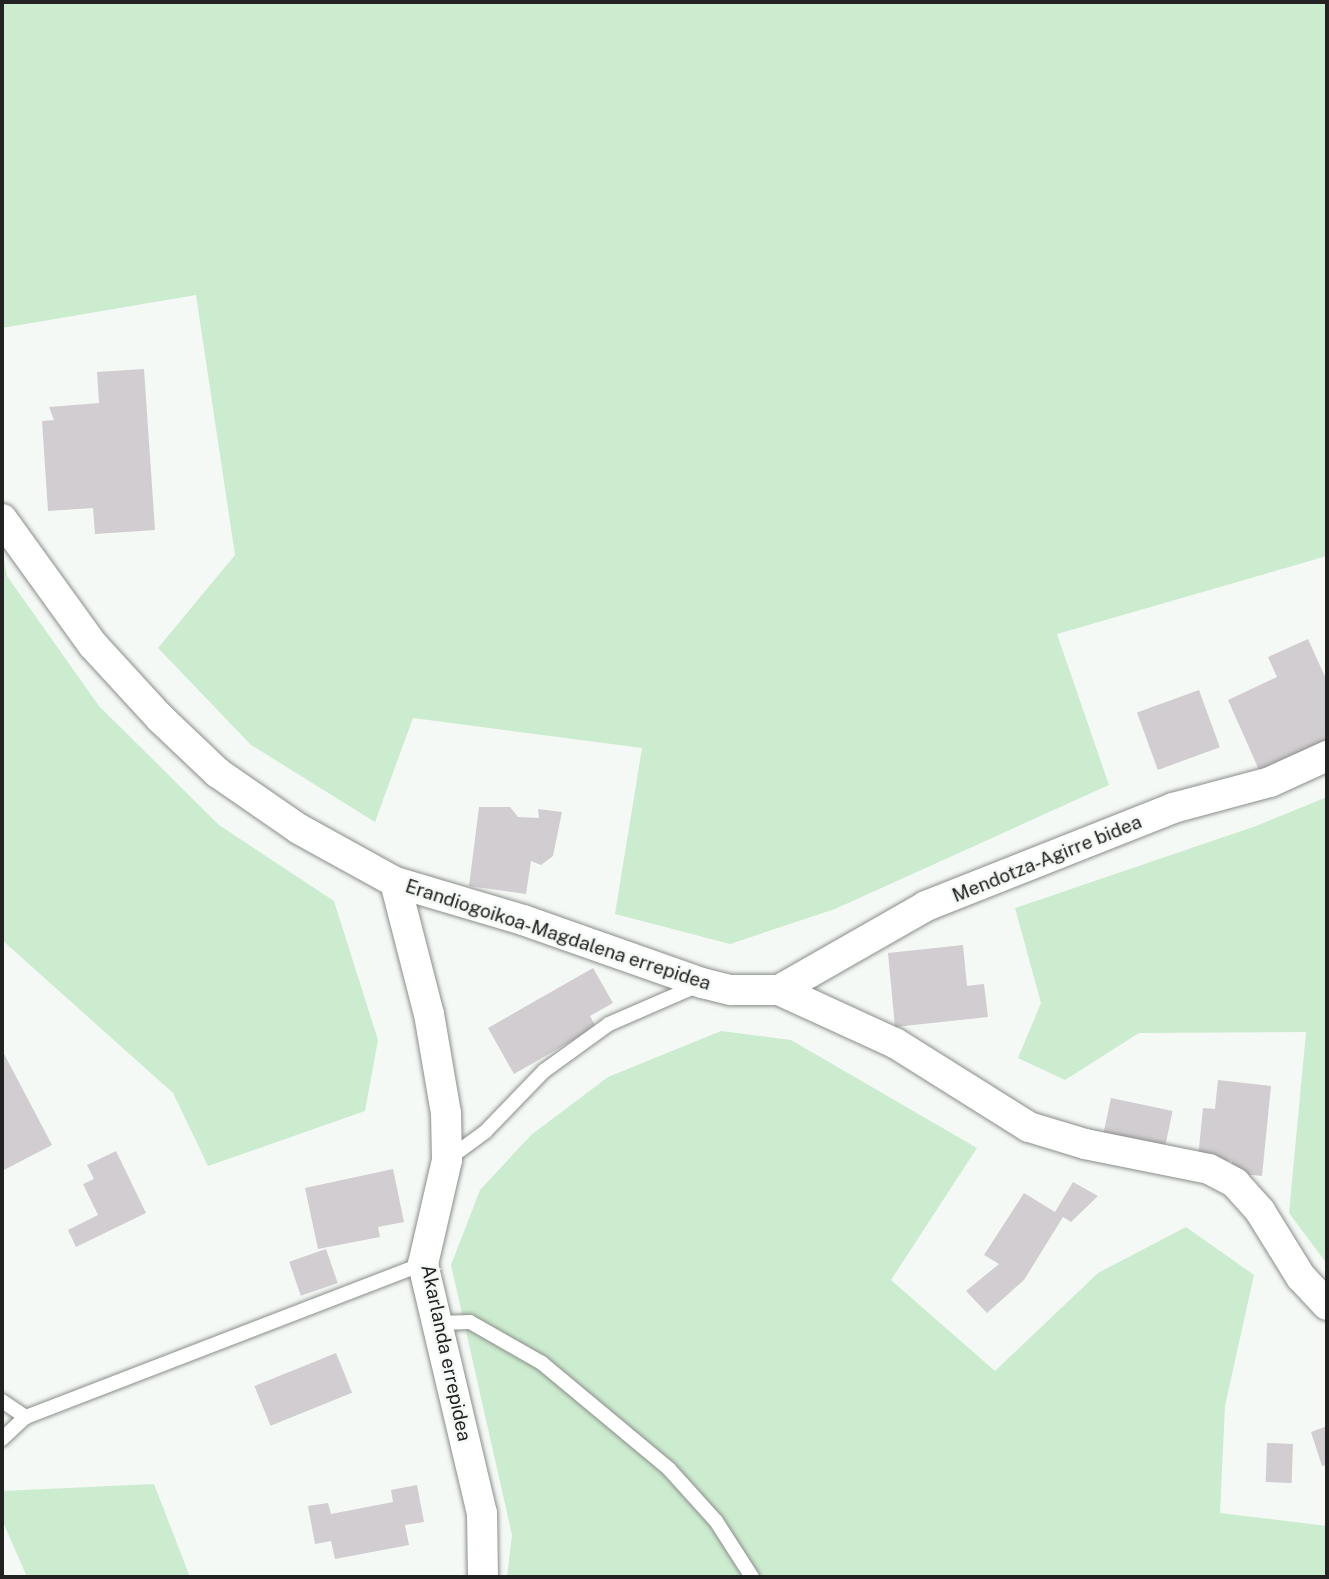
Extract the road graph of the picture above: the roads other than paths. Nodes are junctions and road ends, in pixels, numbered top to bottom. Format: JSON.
{"nodes":[{"id":1,"x":2,"y":519,"type":"edge"},
{"id":2,"x":1327,"y":756,"type":"edge"},
{"id":3,"x":395,"y":882,"type":"junction"},
{"id":4,"x":702,"y":983,"type":"junction"},
{"id":5,"x":779,"y":990,"type":"junction"},
{"id":6,"x":447,"y":1160,"type":"junction"},
{"id":7,"x":423,"y":1264,"type":"junction"},
{"id":8,"x":1327,"y":1305,"type":"edge"},
{"id":9,"x":439,"y":1323,"type":"junction"},
{"id":10,"x":2,"y":1401,"type":"edge"},
{"id":11,"x":26,"y":1417,"type":"junction"},
{"id":12,"x":2,"y":1439,"type":"edge"},
{"id":13,"x":483,"y":1577,"type":"edge"},
{"id":14,"x":752,"y":1577,"type":"edge"}],
"edges":[{"from":1,"to":3,"type":"street","name":"Erandiogoikoa-Magdalena errepidea"},
{"from":2,"to":5,"type":"street","name":"Mendotza-Agirre bidea"},
{"from":3,"to":4,"type":"street","name":"Erandiogoikoa-Magdalena errepidea"},
{"from":3,"to":6,"type":"street","name":"Akarlanda errepidea"},
{"from":4,"to":5,"type":"street","name":"Erandiogoikoa-Magdalena errepidea"},
{"from":4,"to":6,"type":"lane"},
{"from":5,"to":8,"type":"street","name":"Erandiogoikoa-Magdalena errepidea"},
{"from":6,"to":7,"type":"street","name":"Akarlanda errepidea"},
{"from":7,"to":9,"type":"street","name":"Akarlanda errepidea"},
{"from":7,"to":11,"type":"lane"},
{"from":9,"to":13,"type":"street","name":"Akarlanda errepidea"},
{"from":9,"to":14,"type":"lane"},
{"from":10,"to":11,"type":"lane"},
{"from":11,"to":12,"type":"lane"}]}
